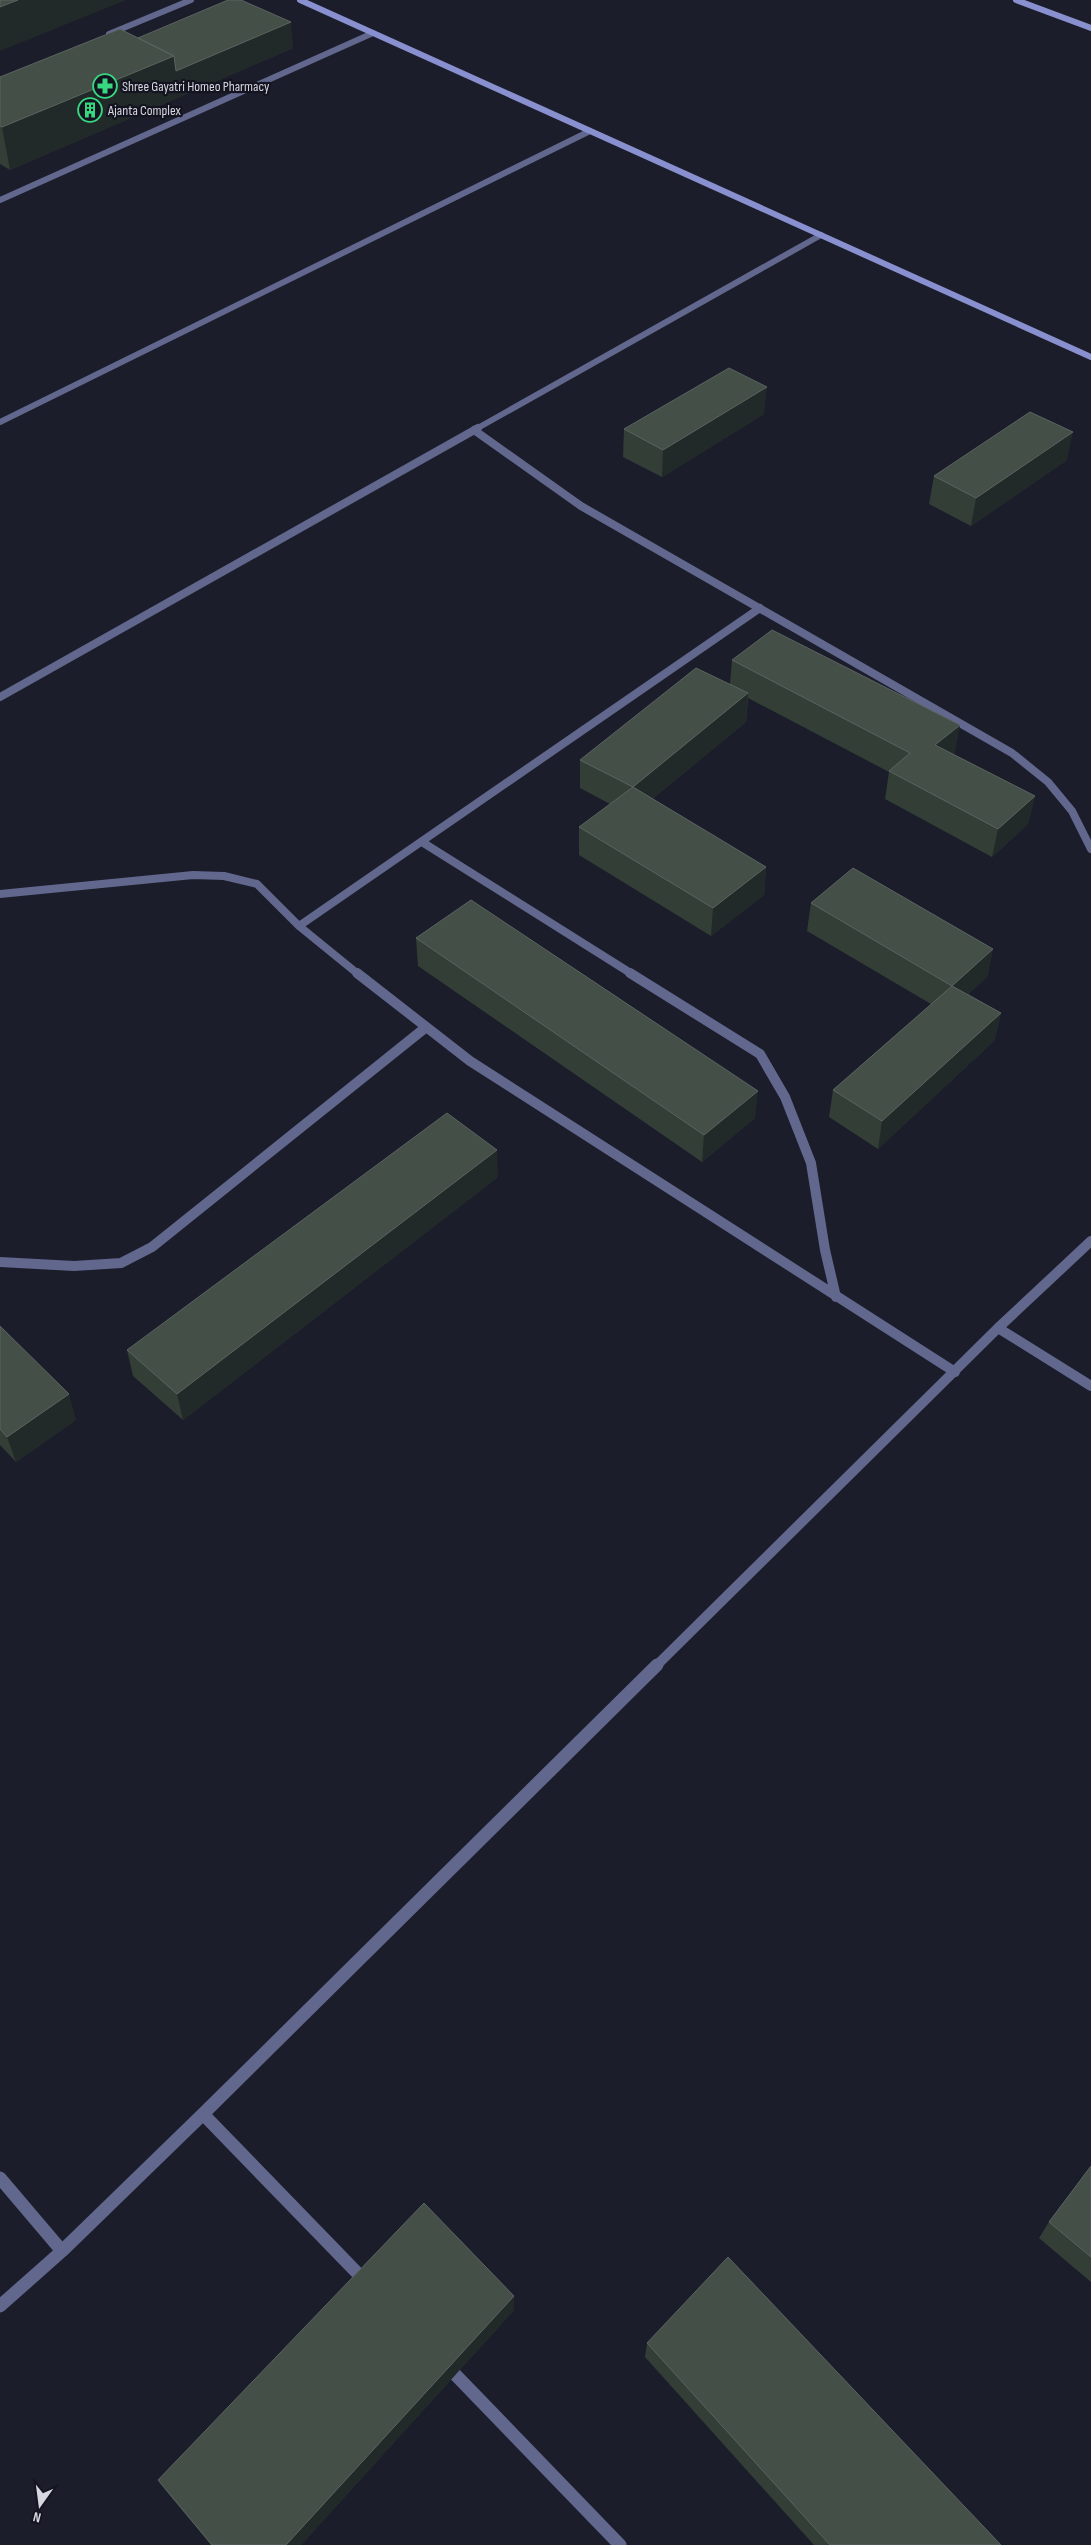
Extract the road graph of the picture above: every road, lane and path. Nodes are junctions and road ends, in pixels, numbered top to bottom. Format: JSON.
{"nodes":[{"id":1,"x":190,"y":0,"type":"edge"},
{"id":2,"x":300,"y":0,"type":"edge"},
{"id":3,"x":1016,"y":0,"type":"edge"},
{"id":4,"x":1091,"y":28,"type":"edge"},
{"id":5,"x":373,"y":33,"type":"junction"},
{"id":6,"x":100,"y":38,"type":"edge"},
{"id":7,"x":590,"y":131,"type":"junction"},
{"id":8,"x":0,"y":200,"type":"edge"},
{"id":9,"x":821,"y":235,"type":"junction"},
{"id":10,"x":1091,"y":357,"type":"edge"},
{"id":11,"x":0,"y":422,"type":"edge"},
{"id":12,"x":474,"y":430,"type":"junction"},
{"id":13,"x":760,"y":608,"type":"junction"},
{"id":14,"x":0,"y":697,"type":"edge"},
{"id":15,"x":422,"y":842,"type":"junction"},
{"id":16,"x":1091,"y":849,"type":"edge"},
{"id":17,"x":0,"y":894,"type":"edge"},
{"id":18,"x":299,"y":926,"type":"junction"},
{"id":19,"x":425,"y":1028,"type":"junction"},
{"id":20,"x":1091,"y":1241,"type":"edge"},
{"id":21,"x":0,"y":1262,"type":"edge"},
{"id":22,"x":836,"y":1297,"type":"junction"},
{"id":23,"x":998,"y":1328,"type":"junction"},
{"id":24,"x":955,"y":1372,"type":"junction"},
{"id":25,"x":1091,"y":1386,"type":"edge"},
{"id":26,"x":203,"y":2114,"type":"junction"},
{"id":27,"x":0,"y":2178,"type":"edge"},
{"id":28,"x":62,"y":2251,"type":"junction"},
{"id":29,"x":377,"y":2293,"type":"edge"},
{"id":30,"x":0,"y":2306,"type":"edge"},
{"id":31,"x":439,"y":2358,"type":"edge"},
{"id":32,"x":620,"y":2545,"type":"edge"}],
"edges":[{"from":1,"to":6,"type":"street"},
{"from":2,"to":5,"type":"street"},
{"from":3,"to":4,"type":"street"},
{"from":5,"to":7,"type":"street"},
{"from":5,"to":8,"type":"street"},
{"from":7,"to":9,"type":"street"},
{"from":7,"to":11,"type":"street"},
{"from":9,"to":10,"type":"street"},
{"from":9,"to":12,"type":"street"},
{"from":12,"to":13,"type":"street"},
{"from":12,"to":14,"type":"street"},
{"from":13,"to":15,"type":"street"},
{"from":13,"to":16,"type":"street"},
{"from":15,"to":18,"type":"street"},
{"from":15,"to":22,"type":"street"},
{"from":17,"to":18,"type":"street"},
{"from":18,"to":19,"type":"street"},
{"from":19,"to":21,"type":"street"},
{"from":19,"to":22,"type":"street"},
{"from":20,"to":23,"type":"street"},
{"from":22,"to":24,"type":"street"},
{"from":23,"to":24,"type":"street"},
{"from":23,"to":25,"type":"street"},
{"from":24,"to":26,"type":"street"},
{"from":26,"to":28,"type":"street"},
{"from":26,"to":29,"type":"street"},
{"from":27,"to":28,"type":"street"},
{"from":28,"to":30,"type":"street"},
{"from":31,"to":32,"type":"street"}]}
